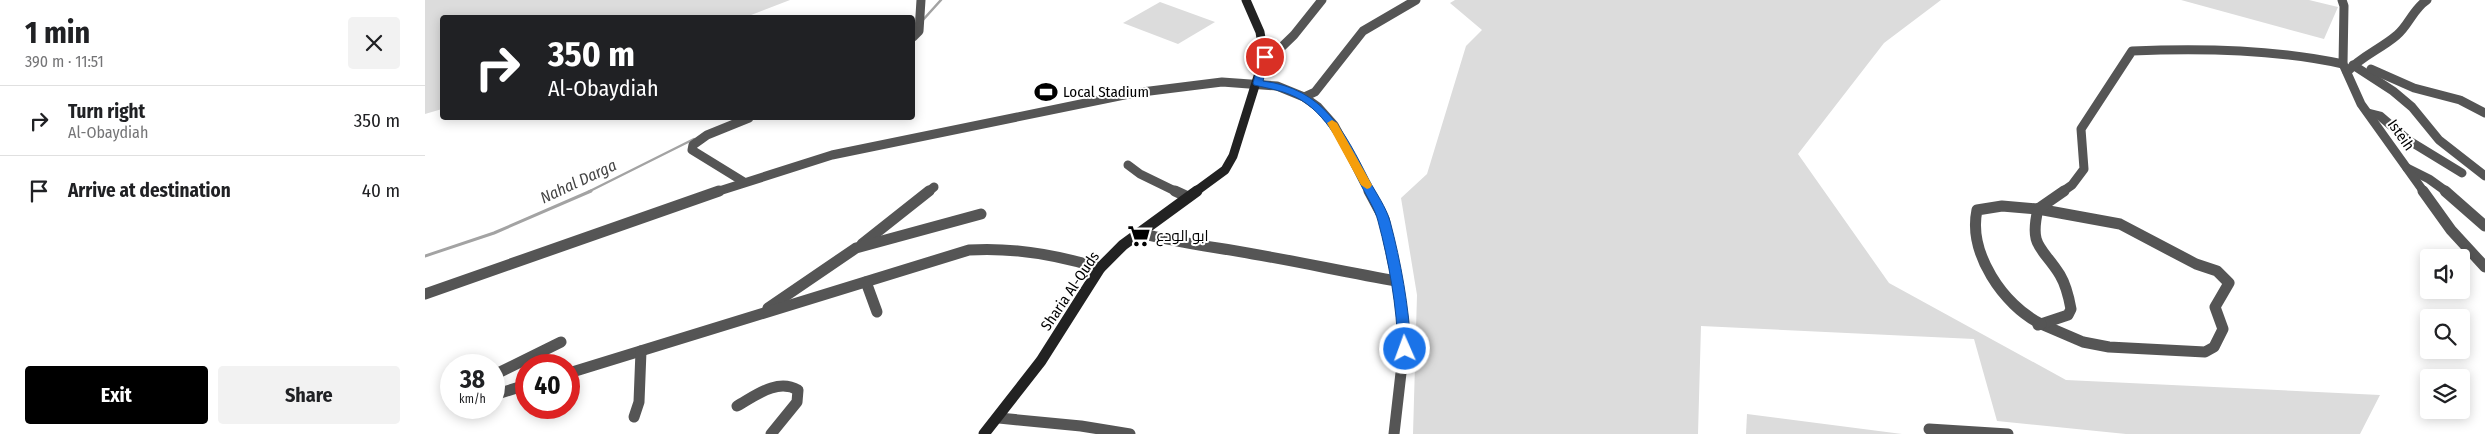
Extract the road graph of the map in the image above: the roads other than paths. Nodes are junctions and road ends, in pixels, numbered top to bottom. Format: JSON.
{"nodes":[{"id":1,"x":921,"y":0,"type":"edge"},
{"id":2,"x":1246,"y":0,"type":"edge"},
{"id":3,"x":1322,"y":0,"type":"edge"},
{"id":4,"x":1416,"y":0,"type":"edge"},
{"id":5,"x":2342,"y":0,"type":"edge"},
{"id":6,"x":2427,"y":0,"type":"edge"},
{"id":7,"x":915,"y":35,"type":"edge"},
{"id":8,"x":1263,"y":65,"type":"junction"},
{"id":9,"x":2350,"y":66,"type":"junction"},
{"id":10,"x":1258,"y":83,"type":"junction"},
{"id":11,"x":1304,"y":98,"type":"junction"},
{"id":12,"x":2368,"y":113,"type":"junction"},
{"id":13,"x":2485,"y":113,"type":"edge"},
{"id":14,"x":744,"y":120,"type":"edge"},
{"id":15,"x":1128,"y":166,"type":"dead end"},
{"id":16,"x":2407,"y":168,"type":"junction"},
{"id":17,"x":2462,"y":173,"type":"dead end"},
{"id":18,"x":2485,"y":176,"type":"edge"},
{"id":19,"x":744,"y":182,"type":"junction"},
{"id":20,"x":934,"y":187,"type":"dead end"},
{"id":21,"x":1188,"y":197,"type":"junction"},
{"id":22,"x":2038,"y":209,"type":"junction"},
{"id":23,"x":981,"y":214,"type":"dead end"},
{"id":24,"x":2485,"y":226,"type":"edge"},
{"id":25,"x":1140,"y":232,"type":"junction"},
{"id":26,"x":856,"y":248,"type":"junction"},
{"id":27,"x":2485,"y":267,"type":"edge"},
{"id":28,"x":1100,"y":268,"type":"junction"},
{"id":29,"x":1397,"y":281,"type":"junction"},
{"id":30,"x":866,"y":282,"type":"junction"},
{"id":31,"x":425,"y":294,"type":"edge"},
{"id":32,"x":877,"y":312,"type":"dead end"},
{"id":33,"x":757,"y":316,"type":"junction"},
{"id":34,"x":2038,"y":325,"type":"junction"},
{"id":35,"x":561,"y":342,"type":"dead end"},
{"id":36,"x":641,"y":351,"type":"junction"},
{"id":37,"x":505,"y":370,"type":"edge"},
{"id":38,"x":580,"y":370,"type":"edge"},
{"id":39,"x":737,"y":406,"type":"dead end"},
{"id":40,"x":634,"y":417,"type":"dead end"},
{"id":41,"x":999,"y":418,"type":"junction"},
{"id":42,"x":1929,"y":429,"type":"dead end"},
{"id":43,"x":771,"y":434,"type":"edge"},
{"id":44,"x":984,"y":434,"type":"edge"},
{"id":45,"x":1130,"y":434,"type":"edge"},
{"id":46,"x":1394,"y":434,"type":"edge"},
{"id":47,"x":2008,"y":434,"type":"edge"}],
"edges":[{"from":1,"to":7,"type":"street"},
{"from":2,"to":8,"type":"main road","name":"Sharia Al-Quds"},
{"from":3,"to":8,"type":"street"},
{"from":4,"to":11,"type":"street"},
{"from":5,"to":9,"type":"street","name":"Isteih"},
{"from":6,"to":9,"type":"street"},
{"from":8,"to":10,"type":"main road","name":"Sharia Al-Quds"},
{"from":9,"to":12,"type":"street","name":"Isteih"},
{"from":9,"to":13,"type":"street"},
{"from":9,"to":18,"type":"street"},
{"from":9,"to":22,"type":"street"},
{"from":10,"to":11,"type":"street"},
{"from":10,"to":19,"type":"street"},
{"from":10,"to":21,"type":"main road","name":"Sharia Al-Quds"},
{"from":11,"to":29,"type":"street"},
{"from":12,"to":16,"type":"street","name":"Isteih"},
{"from":12,"to":17,"type":"street"},
{"from":14,"to":19,"type":"street"},
{"from":15,"to":21,"type":"street"},
{"from":16,"to":24,"type":"street"},
{"from":16,"to":27,"type":"street","name":"Isteih"},
{"from":19,"to":31,"type":"street"},
{"from":20,"to":26,"type":"street"},
{"from":21,"to":25,"type":"main road","name":"Sharia Al-Quds"},
{"from":22,"to":34,"type":"street"},
{"from":22,"to":34,"type":"street"},
{"from":22,"to":34,"type":"street"},
{"from":23,"to":26,"type":"street"},
{"from":25,"to":28,"type":"main road","name":"Sharia Al-Quds"},
{"from":25,"to":29,"type":"street"},
{"from":26,"to":33,"type":"street"},
{"from":28,"to":30,"type":"street"},
{"from":28,"to":41,"type":"main road","name":"Sharia Al-Quds"},
{"from":29,"to":46,"type":"street"},
{"from":30,"to":32,"type":"street"},
{"from":30,"to":33,"type":"street"},
{"from":33,"to":36,"type":"street"},
{"from":35,"to":37,"type":"street"},
{"from":36,"to":38,"type":"street"},
{"from":36,"to":40,"type":"street"},
{"from":39,"to":43,"type":"street"},
{"from":41,"to":44,"type":"main road","name":"Sharia Al-Quds"},
{"from":41,"to":45,"type":"street"},
{"from":42,"to":47,"type":"street"}]}
